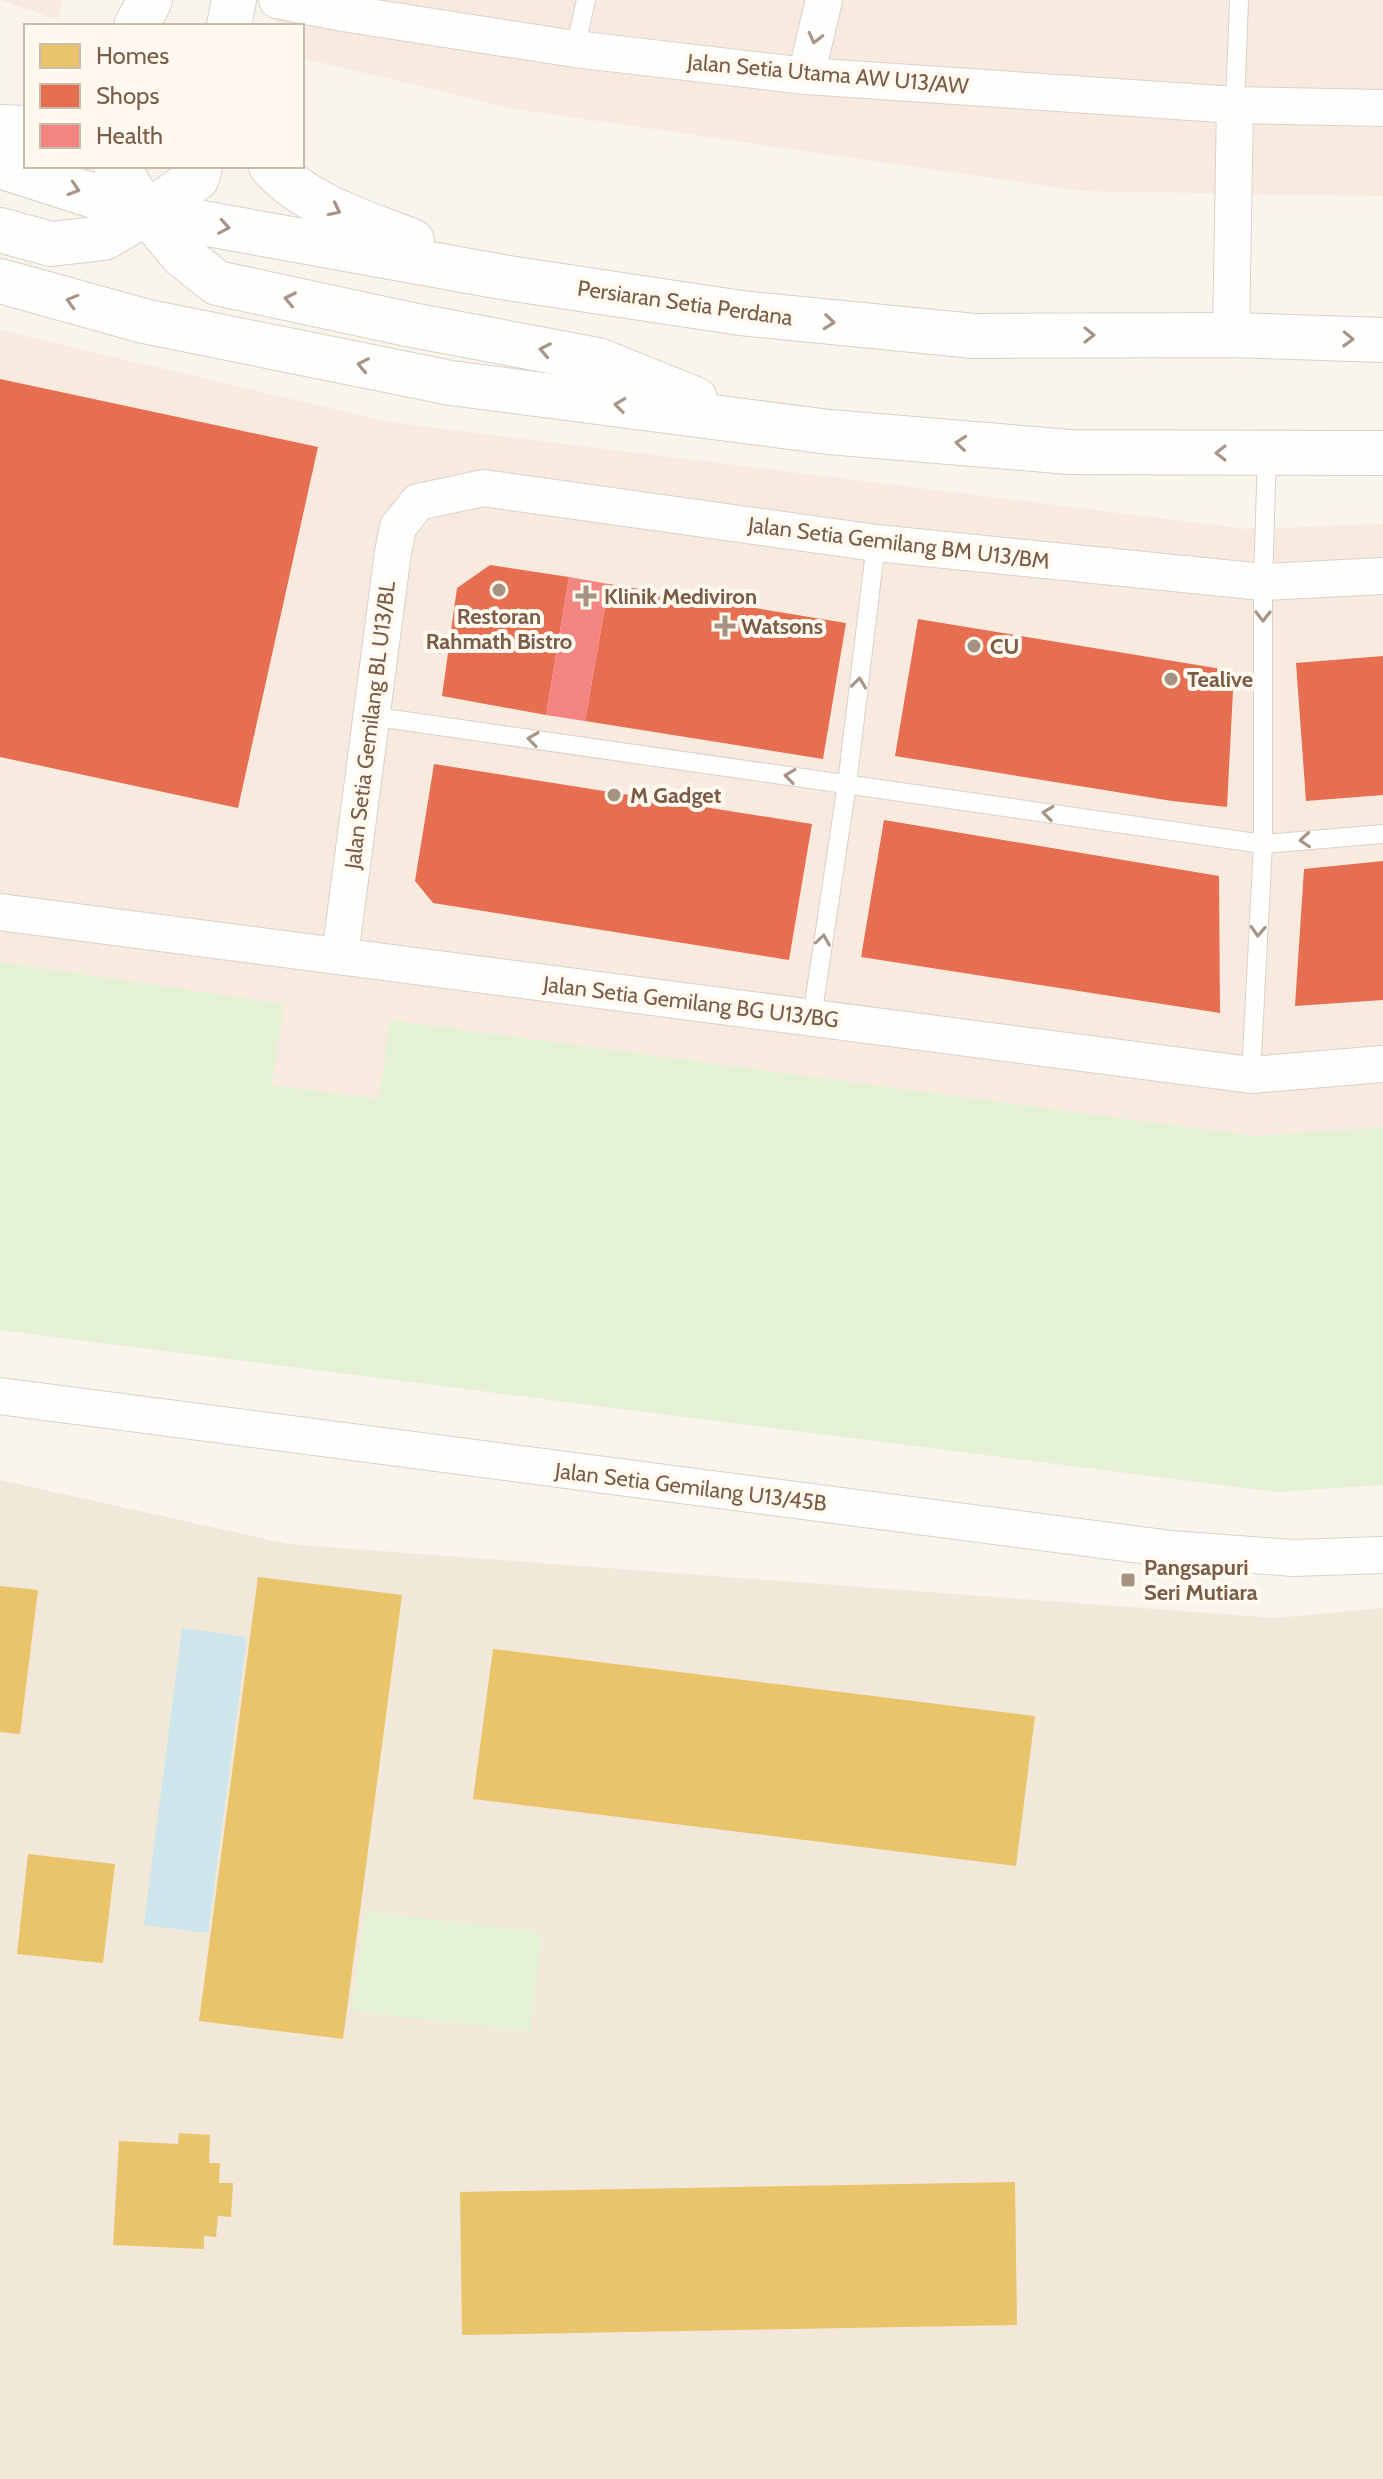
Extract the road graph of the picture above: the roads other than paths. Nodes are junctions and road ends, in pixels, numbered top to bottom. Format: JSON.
{"nodes":[{"id":1,"x":152,"y":0,"type":"edge"},
{"id":2,"x":235,"y":0,"type":"edge"},
{"id":3,"x":277,"y":0,"type":"edge"},
{"id":4,"x":586,"y":0,"type":"edge"},
{"id":5,"x":824,"y":0,"type":"edge"},
{"id":6,"x":1239,"y":0,"type":"edge"},
{"id":7,"x":345,"y":7,"type":"edge"},
{"id":8,"x":137,"y":24,"type":"edge"},
{"id":9,"x":147,"y":24,"type":"edge"},
{"id":10,"x":229,"y":24,"type":"edge"},
{"id":11,"x":237,"y":24,"type":"edge"},
{"id":12,"x":575,"y":49,"type":"junction"},
{"id":13,"x":806,"y":76,"type":"junction"},
{"id":14,"x":1235,"y":105,"type":"junction"},
{"id":15,"x":1383,"y":108,"type":"edge"},
{"id":16,"x":0,"y":127,"type":"edge"},
{"id":17,"x":24,"y":128,"type":"edge"},
{"id":18,"x":0,"y":166,"type":"edge"},
{"id":19,"x":117,"y":168,"type":"edge"},
{"id":20,"x":200,"y":168,"type":"edge"},
{"id":21,"x":273,"y":168,"type":"edge"},
{"id":22,"x":147,"y":213,"type":"junction"},
{"id":23,"x":0,"y":230,"type":"edge"},
{"id":24,"x":502,"y":277,"type":"junction"},
{"id":25,"x":0,"y":281,"type":"edge"},
{"id":26,"x":1231,"y":335,"type":"junction"},
{"id":27,"x":1383,"y":340,"type":"edge"},
{"id":28,"x":749,"y":422,"type":"junction"},
{"id":29,"x":1383,"y":453,"type":"edge"},
{"id":30,"x":1267,"y":454,"type":"junction"},
{"id":31,"x":418,"y":502,"type":"joint"},
{"id":32,"x":876,"y":543,"type":"junction"},
{"id":33,"x":1383,"y":576,"type":"edge"},
{"id":34,"x":1263,"y":582,"type":"junction"},
{"id":35,"x":370,"y":716,"type":"junction"},
{"id":36,"x":847,"y":784,"type":"junction"},
{"id":37,"x":1383,"y":834,"type":"edge"},
{"id":38,"x":1263,"y":844,"type":"junction"},
{"id":39,"x":0,"y":912,"type":"edge"},
{"id":40,"x":340,"y":956,"type":"junction"},
{"id":41,"x":812,"y":1017,"type":"junction"},
{"id":42,"x":1383,"y":1064,"type":"edge"},
{"id":43,"x":1251,"y":1075,"type":"junction"},
{"id":44,"x":0,"y":1396,"type":"edge"},
{"id":45,"x":1383,"y":1555,"type":"edge"}],
"edges":[{"from":1,"to":8,"type":"main road"},
{"from":1,"to":9,"type":"main road"},
{"from":2,"to":10,"type":"main road"},
{"from":2,"to":11,"type":"main road"},
{"from":3,"to":7,"type":"street","name":"Jalan Setia Utama AW U13/AW"},
{"from":4,"to":12,"type":"lane"},
{"from":5,"to":13,"type":"street","one_way":true},
{"from":6,"to":14,"type":"lane"},
{"from":7,"to":12,"type":"street","name":"Jalan Setia Utama AW U13/AW"},
{"from":12,"to":13,"type":"street","name":"Jalan Setia Utama AW U13/AW"},
{"from":13,"to":14,"type":"street","name":"Jalan Setia Utama AW U13/AW"},
{"from":14,"to":15,"type":"street","name":"Jalan Setia Utama AW U13/AW"},
{"from":14,"to":26,"type":"street"},
{"from":16,"to":17,"type":"main road"},
{"from":18,"to":22,"type":"main road","name":"Persiaran Setia Perdana","one_way":true},
{"from":19,"to":22,"type":"main road"},
{"from":20,"to":22,"type":"main road"},
{"from":21,"to":24,"type":"main road","one_way":true},
{"from":22,"to":23,"type":"main road"},
{"from":22,"to":24,"type":"main road","name":"Persiaran Setia Perdana","one_way":true},
{"from":28,"to":22,"type":"main road","one_way":true},
{"from":24,"to":26,"type":"main road","name":"Persiaran Setia Perdana","one_way":true},
{"from":28,"to":25,"type":"main road","one_way":true},
{"from":26,"to":27,"type":"main road","name":"Persiaran Setia Perdana","one_way":true},
{"from":30,"to":28,"type":"main road","one_way":true},
{"from":29,"to":30,"type":"main road"},
{"from":30,"to":34,"type":"lane"},
{"from":31,"to":32,"type":"street","name":"Jalan Setia Gemilang BM U13/BM"},
{"from":31,"to":35,"type":"street","name":"Jalan Setia Gemilang BL U13/BL"},
{"from":32,"to":34,"type":"street","name":"Jalan Setia Gemilang BM U13/BM"},
{"from":36,"to":32,"type":"lane","one_way":true},
{"from":33,"to":34,"type":"street","name":"Jalan Setia Gemilang BM U13/BM"},
{"from":34,"to":38,"type":"lane","one_way":true},
{"from":36,"to":35,"type":"lane","one_way":true},
{"from":35,"to":40,"type":"street","name":"Jalan Setia Gemilang BL U13/BL"},
{"from":38,"to":36,"type":"lane","one_way":true},
{"from":41,"to":36,"type":"lane","one_way":true},
{"from":37,"to":38,"type":"lane","one_way":true},
{"from":38,"to":43,"type":"lane","one_way":true},
{"from":39,"to":40,"type":"street","name":"Jalan Setia Gemilang BG U13/BG"},
{"from":40,"to":41,"type":"street","name":"Jalan Setia Gemilang BG U13/BG"},
{"from":41,"to":43,"type":"street","name":"Jalan Setia Gemilang BG U13/BG"},
{"from":42,"to":43,"type":"street","name":"Jalan Setia Gemilang BG U13/BG"},
{"from":44,"to":45,"type":"street","name":"Jalan Setia Gemilang U13/45B"}]}
